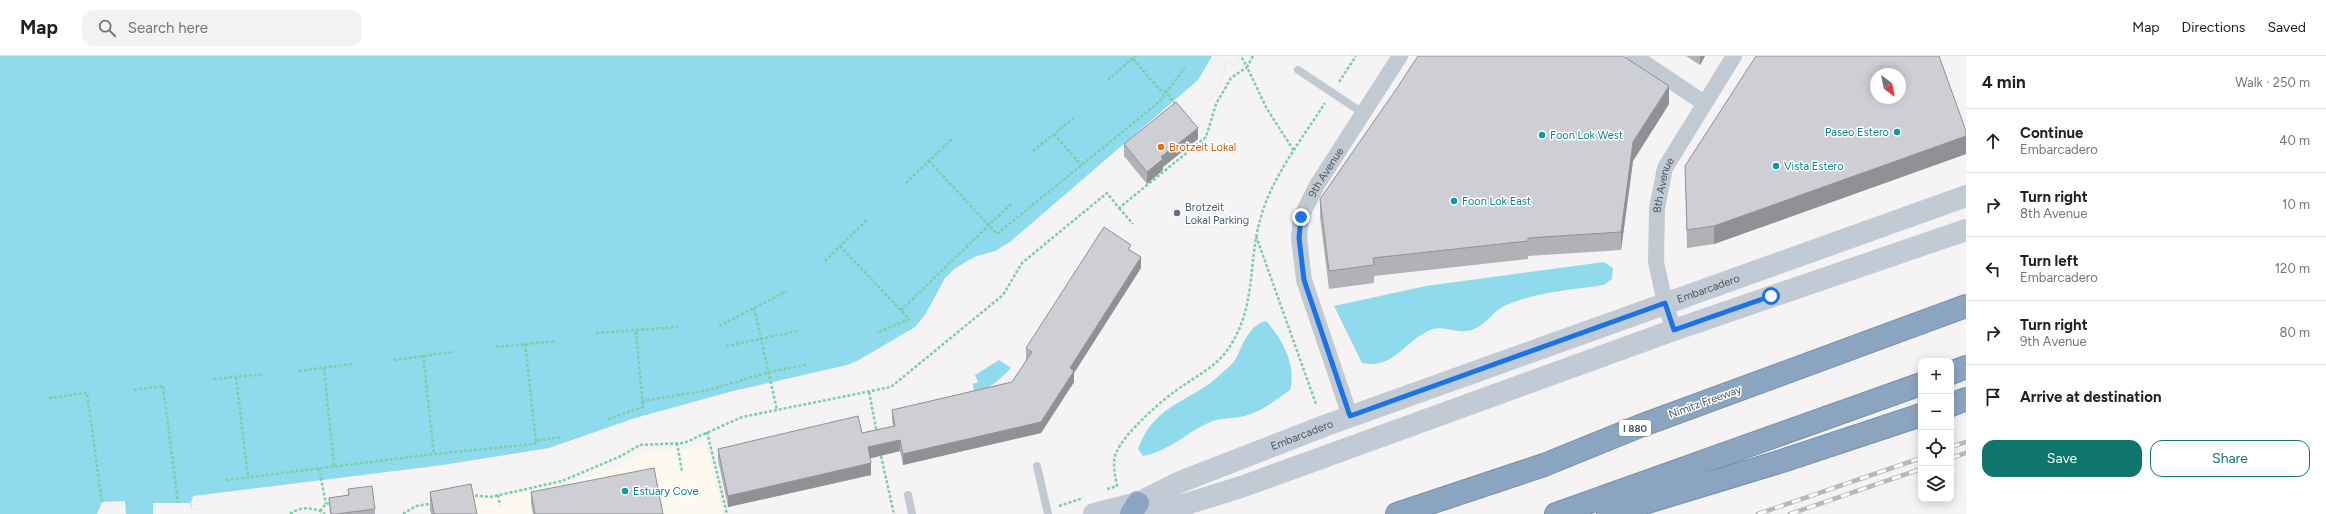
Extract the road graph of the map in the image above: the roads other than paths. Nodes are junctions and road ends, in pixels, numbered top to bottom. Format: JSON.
{"nodes":[{"id":1,"x":1400,"y":56,"type":"edge"},
{"id":2,"x":1634,"y":56,"type":"edge"},
{"id":3,"x":1734,"y":56,"type":"edge"},
{"id":4,"x":1298,"y":70,"type":"dead end"},
{"id":5,"x":1704,"y":103,"type":"junction"},
{"id":6,"x":1363,"y":113,"type":"junction"},
{"id":7,"x":1966,"y":196,"type":"edge"},
{"id":8,"x":1966,"y":230,"type":"edge"},
{"id":9,"x":1665,"y":303,"type":"junction"},
{"id":10,"x":1961,"y":308,"type":"edge"},
{"id":11,"x":1674,"y":330,"type":"junction"},
{"id":12,"x":1966,"y":367,"type":"edge"},
{"id":13,"x":1954,"y":372,"type":"edge"},
{"id":14,"x":1918,"y":385,"type":"edge"},
{"id":15,"x":1966,"y":399,"type":"edge"},
{"id":16,"x":1954,"y":404,"type":"edge"},
{"id":17,"x":1350,"y":416,"type":"junction"},
{"id":18,"x":1918,"y":416,"type":"edge"},
{"id":19,"x":1037,"y":466,"type":"dead end"},
{"id":20,"x":908,"y":495,"type":"dead end"},
{"id":21,"x":1134,"y":508,"type":"edge"},
{"id":22,"x":912,"y":514,"type":"edge"},
{"id":23,"x":1048,"y":514,"type":"edge"},
{"id":24,"x":1094,"y":514,"type":"edge"},
{"id":25,"x":1397,"y":514,"type":"edge"},
{"id":26,"x":1556,"y":514,"type":"edge"},
{"id":27,"x":1608,"y":514,"type":"edge"}],
"edges":[{"from":1,"to":6,"type":"street","name":"9th Avenue"},
{"from":2,"to":5,"type":"street"},
{"from":3,"to":5,"type":"street","name":"8th Avenue"},
{"from":4,"to":6,"type":"lane"},
{"from":5,"to":9,"type":"street","name":"8th Avenue"},
{"from":6,"to":17,"type":"street","name":"9th Avenue"},
{"from":7,"to":9,"type":"main road","name":"Embarcadero"},
{"from":8,"to":11,"type":"main road","name":"Embarcadero"},
{"from":9,"to":11,"type":"street","name":"8th Avenue"},
{"from":9,"to":17,"type":"main road","name":"Embarcadero"},
{"from":10,"to":25,"type":"highway","name":"Nimitz Freeway","number":"I 880"},
{"from":11,"to":21,"type":"main road","name":"Embarcadero"},
{"from":12,"to":13,"type":"highway"},
{"from":14,"to":26,"type":"highway"},
{"from":15,"to":16,"type":"highway"},
{"from":17,"to":21,"type":"main road","name":"Embarcadero"},
{"from":18,"to":27,"type":"highway"},
{"from":19,"to":23,"type":"lane"},
{"from":20,"to":22,"type":"lane"},
{"from":21,"to":24,"type":"main road","name":"Embarcadero"}]}
